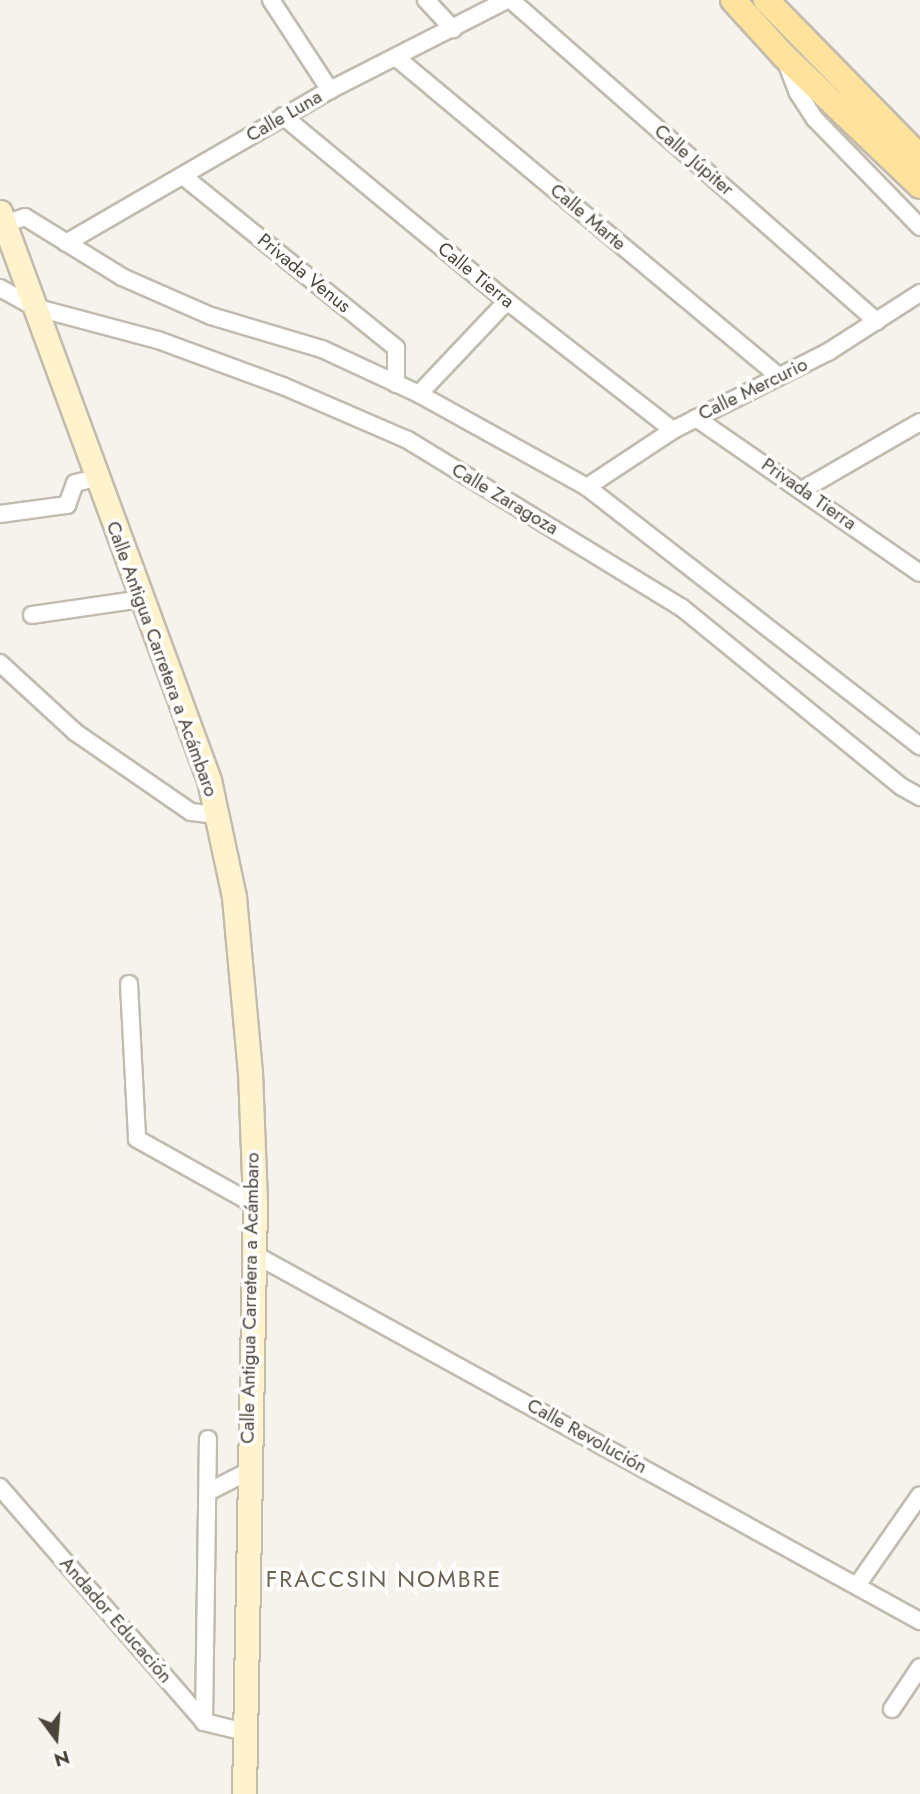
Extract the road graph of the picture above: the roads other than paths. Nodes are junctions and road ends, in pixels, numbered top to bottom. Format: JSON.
{"nodes":[{"id":1,"x":271,"y":0,"type":"edge"},
{"id":2,"x":426,"y":0,"type":"edge"},
{"id":3,"x":509,"y":0,"type":"edge"},
{"id":4,"x":733,"y":0,"type":"edge"},
{"id":5,"x":766,"y":0,"type":"edge"},
{"id":6,"x":453,"y":29,"type":"junction"},
{"id":7,"x":784,"y":56,"type":"junction"},
{"id":8,"x":398,"y":59,"type":"junction"},
{"id":9,"x":330,"y":90,"type":"junction"},
{"id":10,"x":283,"y":116,"type":"junction"},
{"id":11,"x":920,"y":157,"type":"edge"},
{"id":12,"x":183,"y":176,"type":"junction"},
{"id":13,"x":920,"y":186,"type":"edge"},
{"id":14,"x":2,"y":218,"type":"edge"},
{"id":15,"x":920,"y":227,"type":"edge"},
{"id":16,"x":66,"y":243,"type":"junction"},
{"id":17,"x":0,"y":288,"type":"edge"},
{"id":18,"x":920,"y":293,"type":"edge"},
{"id":19,"x":507,"y":301,"type":"junction"},
{"id":20,"x":34,"y":307,"type":"junction"},
{"id":21,"x":877,"y":321,"type":"junction"},
{"id":22,"x":778,"y":376,"type":"junction"},
{"id":23,"x":396,"y":384,"type":"junction"},
{"id":24,"x":419,"y":394,"type":"junction"},
{"id":25,"x":696,"y":418,"type":"junction"},
{"id":26,"x":920,"y":422,"type":"edge"},
{"id":27,"x":673,"y":430,"type":"junction"},
{"id":28,"x":96,"y":478,"type":"junction"},
{"id":29,"x":587,"y":487,"type":"junction"},
{"id":30,"x":804,"y":489,"type":"junction"},
{"id":31,"x":0,"y":514,"type":"edge"},
{"id":32,"x":920,"y":573,"type":"edge"},
{"id":33,"x":142,"y":599,"type":"junction"},
{"id":34,"x":32,"y":615,"type":"dead end"},
{"id":35,"x":0,"y":663,"type":"edge"},
{"id":36,"x":920,"y":746,"type":"edge"},
{"id":37,"x":920,"y":797,"type":"edge"},
{"id":38,"x":218,"y":815,"type":"junction"},
{"id":39,"x":129,"y":984,"type":"dead end"},
{"id":40,"x":255,"y":1205,"type":"junction"},
{"id":41,"x":252,"y":1253,"type":"junction"},
{"id":42,"x":208,"y":1439,"type":"dead end"},
{"id":43,"x":247,"y":1472,"type":"junction"},
{"id":44,"x":0,"y":1487,"type":"edge"},
{"id":45,"x":210,"y":1491,"type":"junction"},
{"id":46,"x":920,"y":1496,"type":"edge"},
{"id":47,"x":858,"y":1584,"type":"junction"},
{"id":48,"x":920,"y":1621,"type":"edge"},
{"id":49,"x":920,"y":1667,"type":"edge"},
{"id":50,"x":892,"y":1709,"type":"dead end"},
{"id":51,"x":204,"y":1722,"type":"junction"},
{"id":52,"x":245,"y":1732,"type":"junction"},
{"id":53,"x":244,"y":1794,"type":"edge"}],
"edges":[{"from":1,"to":9,"type":"street"},
{"from":2,"to":6,"type":"street"},
{"from":3,"to":6,"type":"street","name":"Calle Luna"},
{"from":3,"to":21,"type":"street","name":"Calle Júpiter"},
{"from":4,"to":7,"type":"main road"},
{"from":5,"to":11,"type":"main road"},
{"from":6,"to":8,"type":"street","name":"Calle Luna"},
{"from":7,"to":13,"type":"main road"},
{"from":7,"to":15,"type":"street"},
{"from":8,"to":9,"type":"street","name":"Calle Luna"},
{"from":8,"to":22,"type":"street","name":"Calle Marte"},
{"from":9,"to":10,"type":"street","name":"Calle Luna"},
{"from":10,"to":12,"type":"street","name":"Calle Luna"},
{"from":10,"to":19,"type":"street","name":"Calle Tierra"},
{"from":12,"to":16,"type":"street","name":"Calle Luna"},
{"from":12,"to":23,"type":"street","name":"Privada Venus"},
{"from":14,"to":16,"type":"street"},
{"from":14,"to":20,"type":"main road","name":"Calle Antigua Carretera a Acámbaro"},
{"from":16,"to":23,"type":"street"},
{"from":17,"to":20,"type":"street","name":"Calle Zaragoza"},
{"from":18,"to":21,"type":"street","name":"Calle Mercurio"},
{"from":19,"to":24,"type":"street"},
{"from":19,"to":27,"type":"street","name":"Calle Tierra"},
{"from":20,"to":28,"type":"main road","name":"Calle Antigua Carretera a Acámbaro"},
{"from":20,"to":37,"type":"street","name":"Calle Zaragoza"},
{"from":21,"to":22,"type":"street","name":"Calle Mercurio"},
{"from":22,"to":25,"type":"street","name":"Calle Mercurio"},
{"from":23,"to":24,"type":"street"},
{"from":24,"to":29,"type":"street"},
{"from":25,"to":27,"type":"street","name":"Calle Mercurio"},
{"from":25,"to":30,"type":"street","name":"Privada Tierra"},
{"from":26,"to":30,"type":"street"},
{"from":27,"to":29,"type":"street","name":"Calle Mercurio"},
{"from":28,"to":31,"type":"street"},
{"from":28,"to":33,"type":"main road","name":"Calle Antigua Carretera a Acámbaro"},
{"from":29,"to":36,"type":"street"},
{"from":30,"to":32,"type":"street","name":"Privada Tierra"},
{"from":33,"to":34,"type":"street"},
{"from":33,"to":38,"type":"main road","name":"Calle Antigua Carretera a Acámbaro"},
{"from":35,"to":38,"type":"street"},
{"from":38,"to":40,"type":"main road","name":"Calle Antigua Carretera a Acámbaro"},
{"from":39,"to":40,"type":"street"},
{"from":40,"to":41,"type":"main road","name":"Calle Antigua Carretera a Acámbaro"},
{"from":41,"to":43,"type":"main road","name":"Calle Antigua Carretera a Acámbaro"},
{"from":41,"to":47,"type":"street","name":"Calle Revolución"},
{"from":42,"to":45,"type":"street"},
{"from":43,"to":45,"type":"street"},
{"from":43,"to":52,"type":"main road","name":"Calle Antigua Carretera a Acámbaro"},
{"from":44,"to":51,"type":"street","name":"Andador Educación"},
{"from":45,"to":51,"type":"street"},
{"from":46,"to":47,"type":"street"},
{"from":47,"to":48,"type":"street","name":"Calle Revolución"},
{"from":49,"to":50,"type":"street"},
{"from":51,"to":52,"type":"street"},
{"from":52,"to":53,"type":"main road","name":"Calle Antigua Carretera a Acámbaro"}]}
